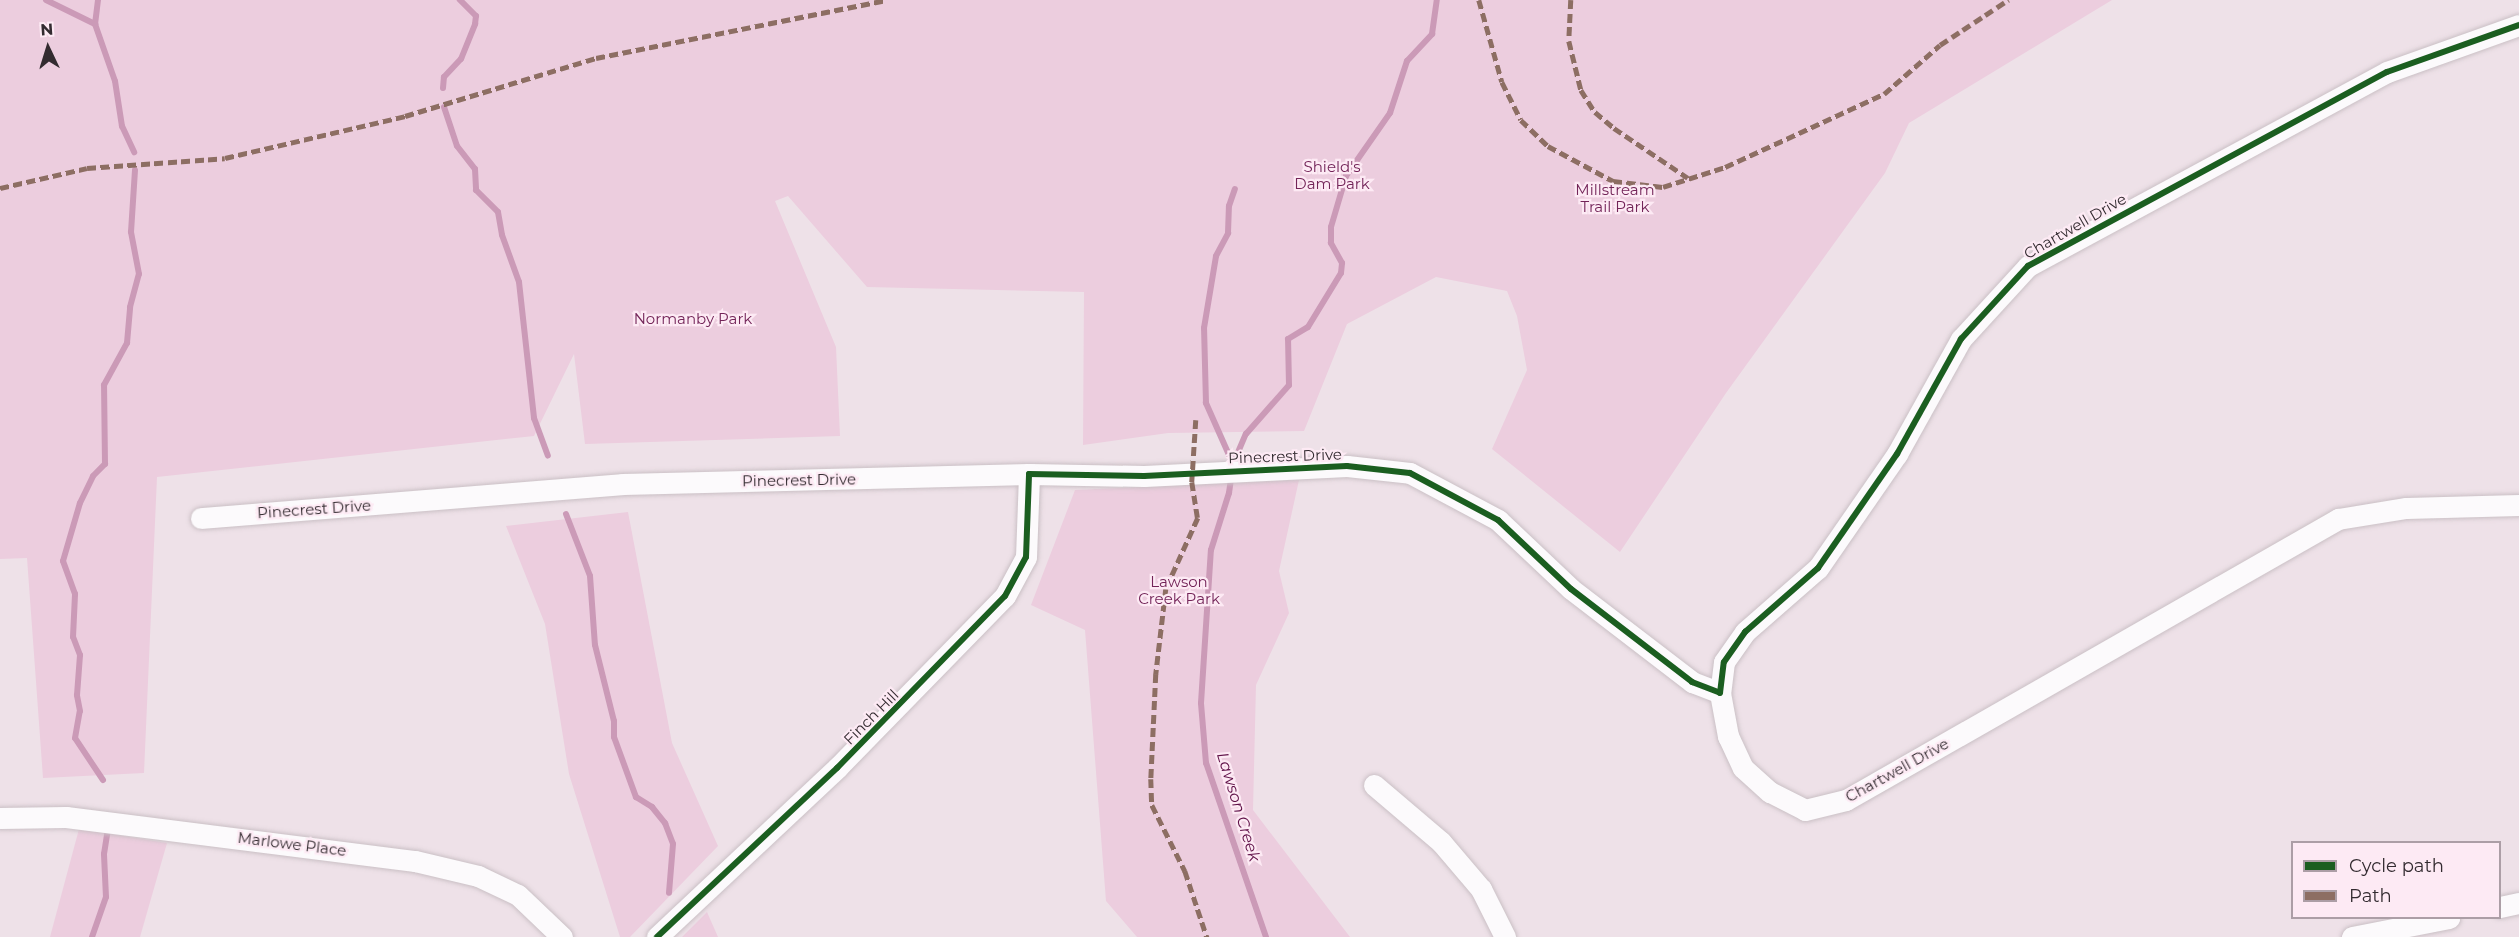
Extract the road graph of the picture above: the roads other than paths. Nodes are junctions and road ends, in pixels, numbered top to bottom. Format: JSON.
{"nodes":[{"id":1,"x":2519,"y":25,"type":"edge"},
{"id":2,"x":1029,"y":474,"type":"junction"},
{"id":3,"x":2519,"y":505,"type":"edge"},
{"id":4,"x":201,"y":518,"type":"dead end"},
{"id":5,"x":1720,"y":693,"type":"junction"},
{"id":6,"x":1374,"y":785,"type":"dead end"},
{"id":7,"x":0,"y":818,"type":"edge"},
{"id":8,"x":2519,"y":903,"type":"edge"},
{"id":9,"x":2501,"y":907,"type":"edge"},
{"id":10,"x":2444,"y":919,"type":"edge"},
{"id":11,"x":562,"y":937,"type":"edge"},
{"id":12,"x":657,"y":937,"type":"edge"},
{"id":13,"x":1505,"y":937,"type":"edge"},
{"id":14,"x":2352,"y":937,"type":"edge"}],
"edges":[{"from":1,"to":5,"type":"street","name":"Chartwell Drive"},
{"from":2,"to":4,"type":"street","name":"Pinecrest Drive"},
{"from":2,"to":5,"type":"street","name":"Pinecrest Drive"},
{"from":2,"to":12,"type":"street","name":"Finch Hill"},
{"from":3,"to":5,"type":"street","name":"Chartwell Drive"},
{"from":6,"to":13,"type":"street"},
{"from":7,"to":11,"type":"street","name":"Marlowe Place"},
{"from":8,"to":9,"type":"street"},
{"from":10,"to":14,"type":"street"}]}
